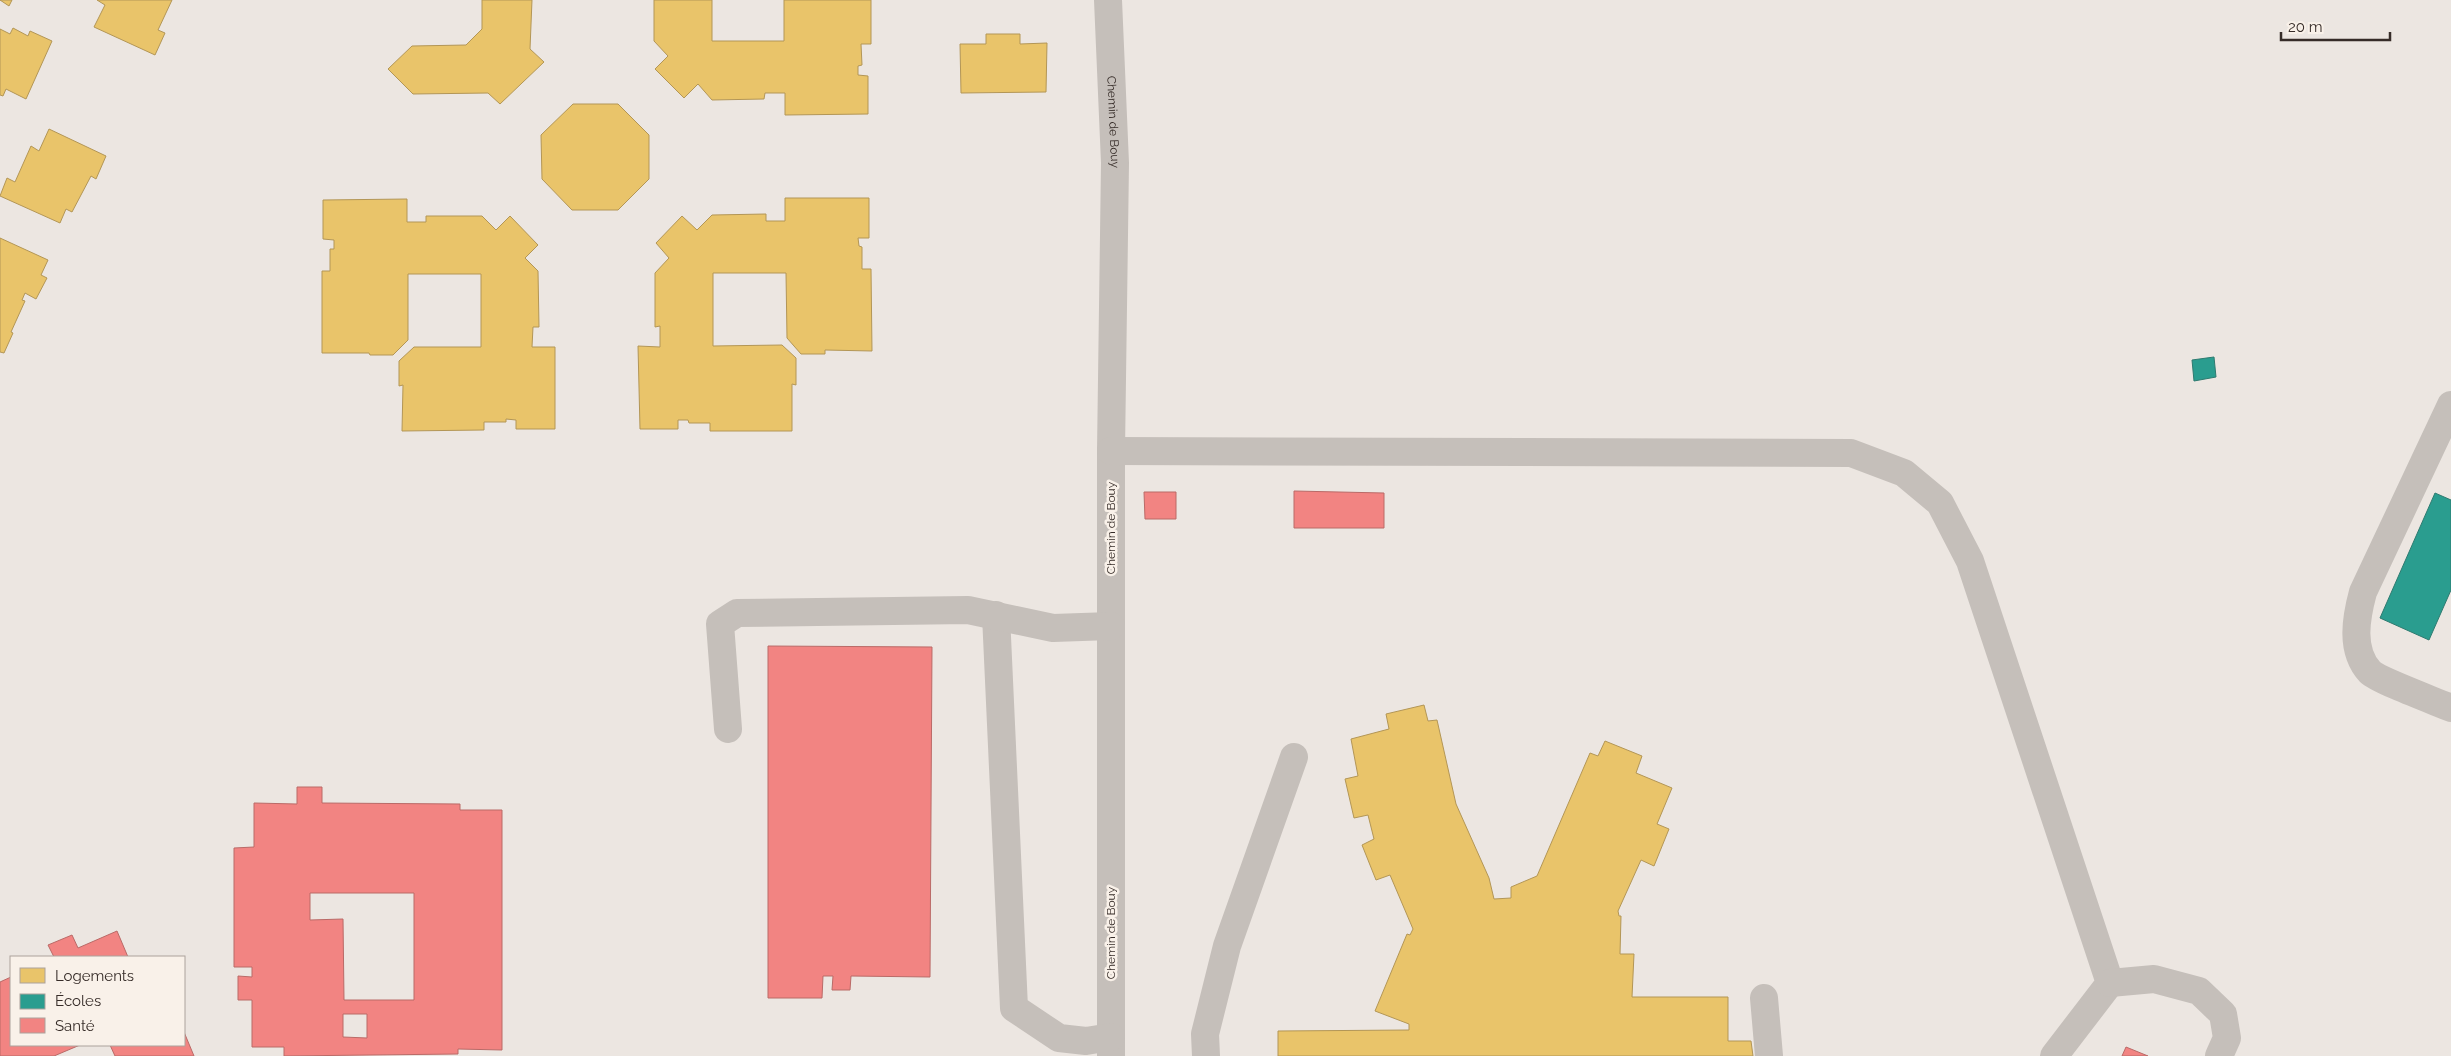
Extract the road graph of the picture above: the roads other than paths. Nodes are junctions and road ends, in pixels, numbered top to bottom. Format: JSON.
{"nodes":[{"id":1,"x":1108,"y":0,"type":"edge"},
{"id":2,"x":2451,"y":405,"type":"edge"},
{"id":3,"x":1111,"y":451,"type":"junction"},
{"id":4,"x":996,"y":615,"type":"junction"},
{"id":5,"x":1111,"y":626,"type":"junction"},
{"id":6,"x":2451,"y":708,"type":"edge"},
{"id":7,"x":728,"y":729,"type":"dead end"},
{"id":8,"x":1294,"y":757,"type":"dead end"},
{"id":9,"x":2110,"y":983,"type":"junction"},
{"id":10,"x":1764,"y":998,"type":"dead end"},
{"id":11,"x":1111,"y":1047,"type":"edge"},
{"id":12,"x":1206,"y":1056,"type":"edge"},
{"id":13,"x":1769,"y":1056,"type":"edge"},
{"id":14,"x":2054,"y":1056,"type":"edge"},
{"id":15,"x":2220,"y":1056,"type":"edge"}],
"edges":[{"from":1,"to":3,"type":"street","name":"Chemin de Bouy"},
{"from":2,"to":6,"type":"street"},
{"from":3,"to":5,"type":"street","name":"Chemin de Bouy"},
{"from":3,"to":9,"type":"street"},
{"from":4,"to":5,"type":"street"},
{"from":4,"to":7,"type":"street"},
{"from":4,"to":11,"type":"street"},
{"from":5,"to":11,"type":"street","name":"Chemin de Bouy"},
{"from":8,"to":12,"type":"street"},
{"from":9,"to":14,"type":"street"},
{"from":9,"to":15,"type":"street"},
{"from":10,"to":13,"type":"street"}]}
